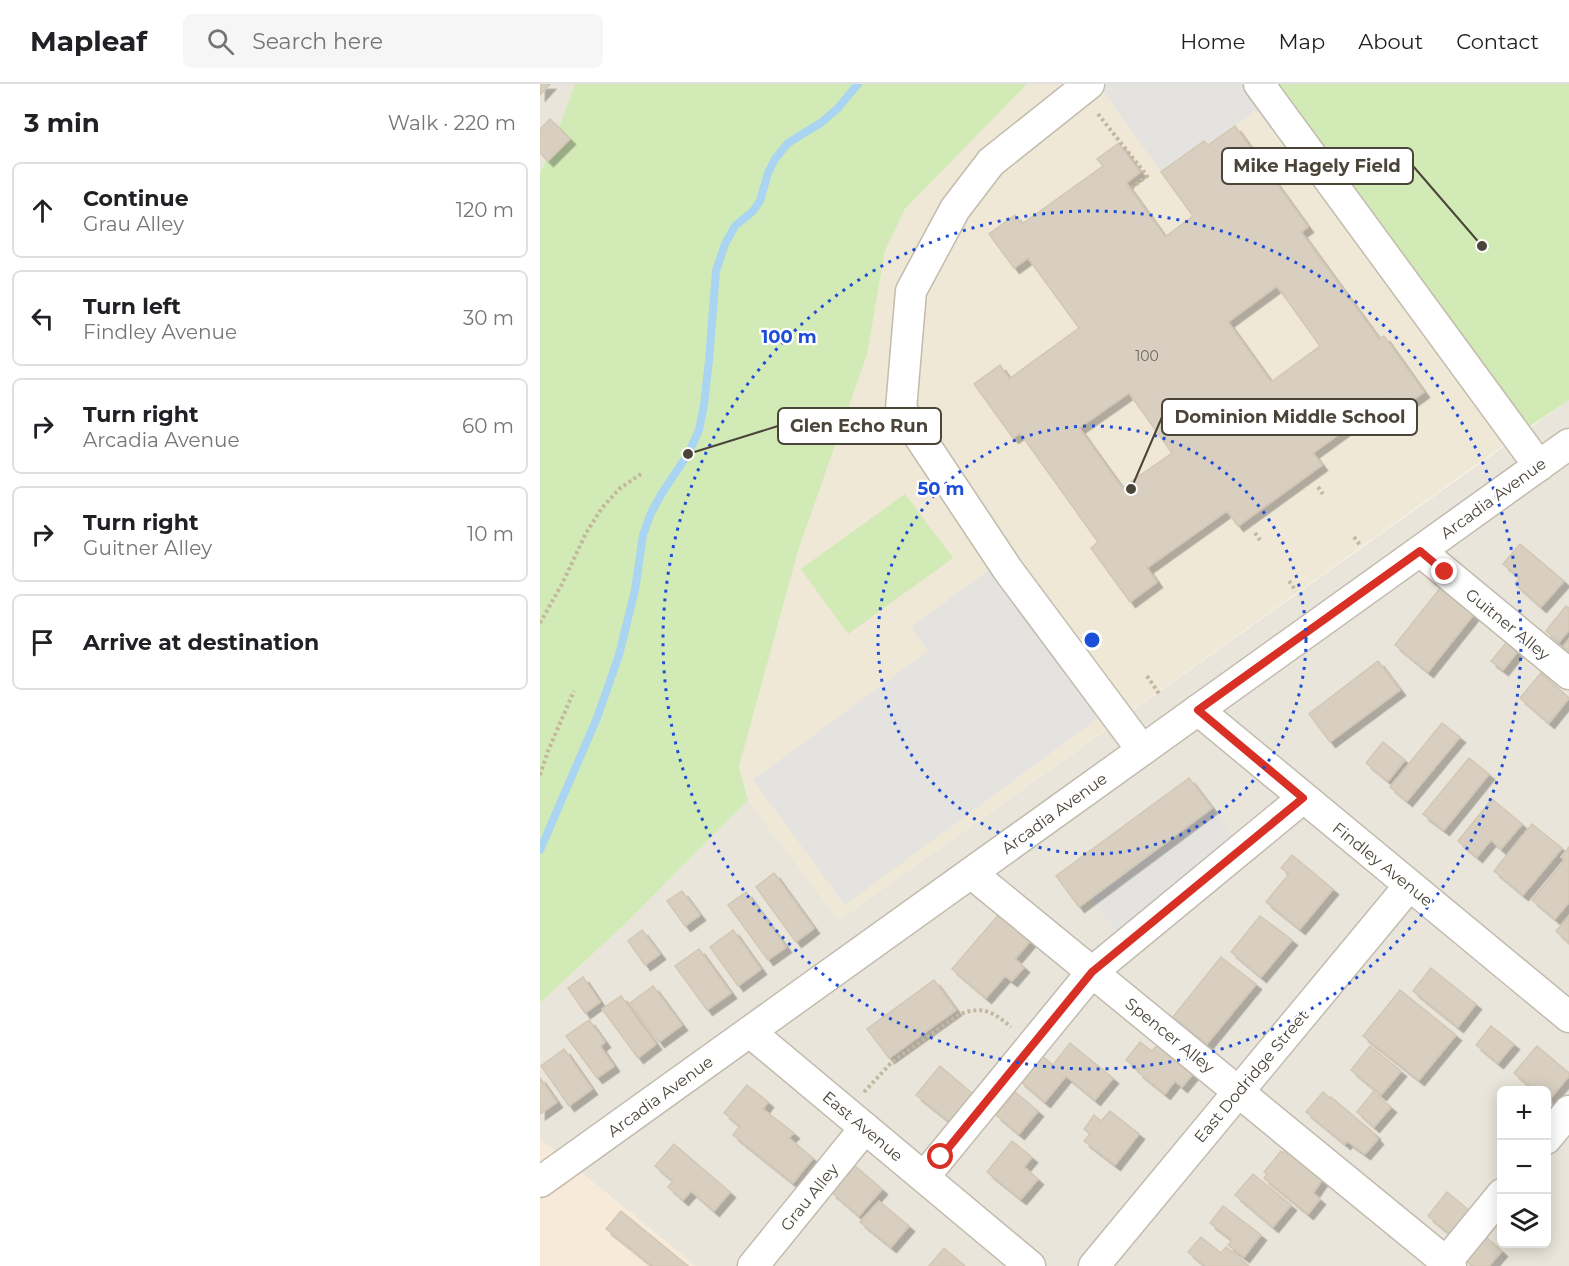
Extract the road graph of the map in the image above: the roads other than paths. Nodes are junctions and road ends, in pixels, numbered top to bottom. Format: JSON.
{"nodes":[{"id":1,"x":1259,"y":84,"type":"edge"},
{"id":2,"x":1093,"y":98,"type":"edge"},
{"id":3,"x":1569,"y":444,"type":"edge"},
{"id":4,"x":1539,"y":466,"type":"junction"},
{"id":5,"x":1420,"y":551,"type":"junction"},
{"id":6,"x":1569,"y":674,"type":"edge"},
{"id":7,"x":1198,"y":710,"type":"junction"},
{"id":8,"x":1142,"y":750,"type":"junction"},
{"id":9,"x":1303,"y":798,"type":"junction"},
{"id":10,"x":972,"y":873,"type":"junction"},
{"id":11,"x":1409,"y":886,"type":"junction"},
{"id":12,"x":1092,"y":972,"type":"junction"},
{"id":13,"x":1569,"y":1017,"type":"edge"},
{"id":14,"x":750,"y":1032,"type":"junction"},
{"id":15,"x":1238,"y":1092,"type":"junction"},
{"id":16,"x":1569,"y":1112,"type":"edge"},
{"id":17,"x":865,"y":1128,"type":"junction"},
{"id":18,"x":1551,"y":1133,"type":"edge"},
{"id":19,"x":924,"y":1177,"type":"junction"},
{"id":20,"x":540,"y":1182,"type":"edge"},
{"id":21,"x":1497,"y":1200,"type":"edge"},
{"id":22,"x":1447,"y":1265,"type":"edge"},
{"id":23,"x":753,"y":1266,"type":"edge"},
{"id":24,"x":1030,"y":1266,"type":"edge"},
{"id":25,"x":1094,"y":1266,"type":"edge"}],
"edges":[{"from":1,"to":4,"type":"street"},
{"from":2,"to":8,"type":"street"},
{"from":3,"to":4,"type":"street","name":"Arcadia Avenue"},
{"from":4,"to":5,"type":"street","name":"Arcadia Avenue"},
{"from":5,"to":6,"type":"street","name":"Guitner Alley"},
{"from":5,"to":7,"type":"street","name":"Arcadia Avenue"},
{"from":7,"to":8,"type":"street","name":"Arcadia Avenue"},
{"from":7,"to":9,"type":"street","name":"Findley Avenue"},
{"from":8,"to":10,"type":"street","name":"Arcadia Avenue"},
{"from":9,"to":11,"type":"street","name":"Findley Avenue"},
{"from":9,"to":12,"type":"street"},
{"from":10,"to":12,"type":"street","name":"Spencer Alley"},
{"from":10,"to":14,"type":"street","name":"Arcadia Avenue"},
{"from":11,"to":13,"type":"street","name":"Findley Avenue"},
{"from":11,"to":15,"type":"street","name":"East Dodridge Street"},
{"from":12,"to":15,"type":"street","name":"Spencer Alley"},
{"from":12,"to":19,"type":"street"},
{"from":14,"to":17,"type":"street","name":"East Avenue"},
{"from":14,"to":20,"type":"street","name":"Arcadia Avenue"},
{"from":15,"to":22,"type":"street","name":"Spencer Alley"},
{"from":15,"to":25,"type":"street","name":"East Dodridge Street"},
{"from":16,"to":18,"type":"street"},
{"from":17,"to":19,"type":"street","name":"East Avenue"},
{"from":17,"to":23,"type":"street","name":"Grau Alley"},
{"from":19,"to":24,"type":"street","name":"East Avenue"},
{"from":21,"to":22,"type":"street"}]}
